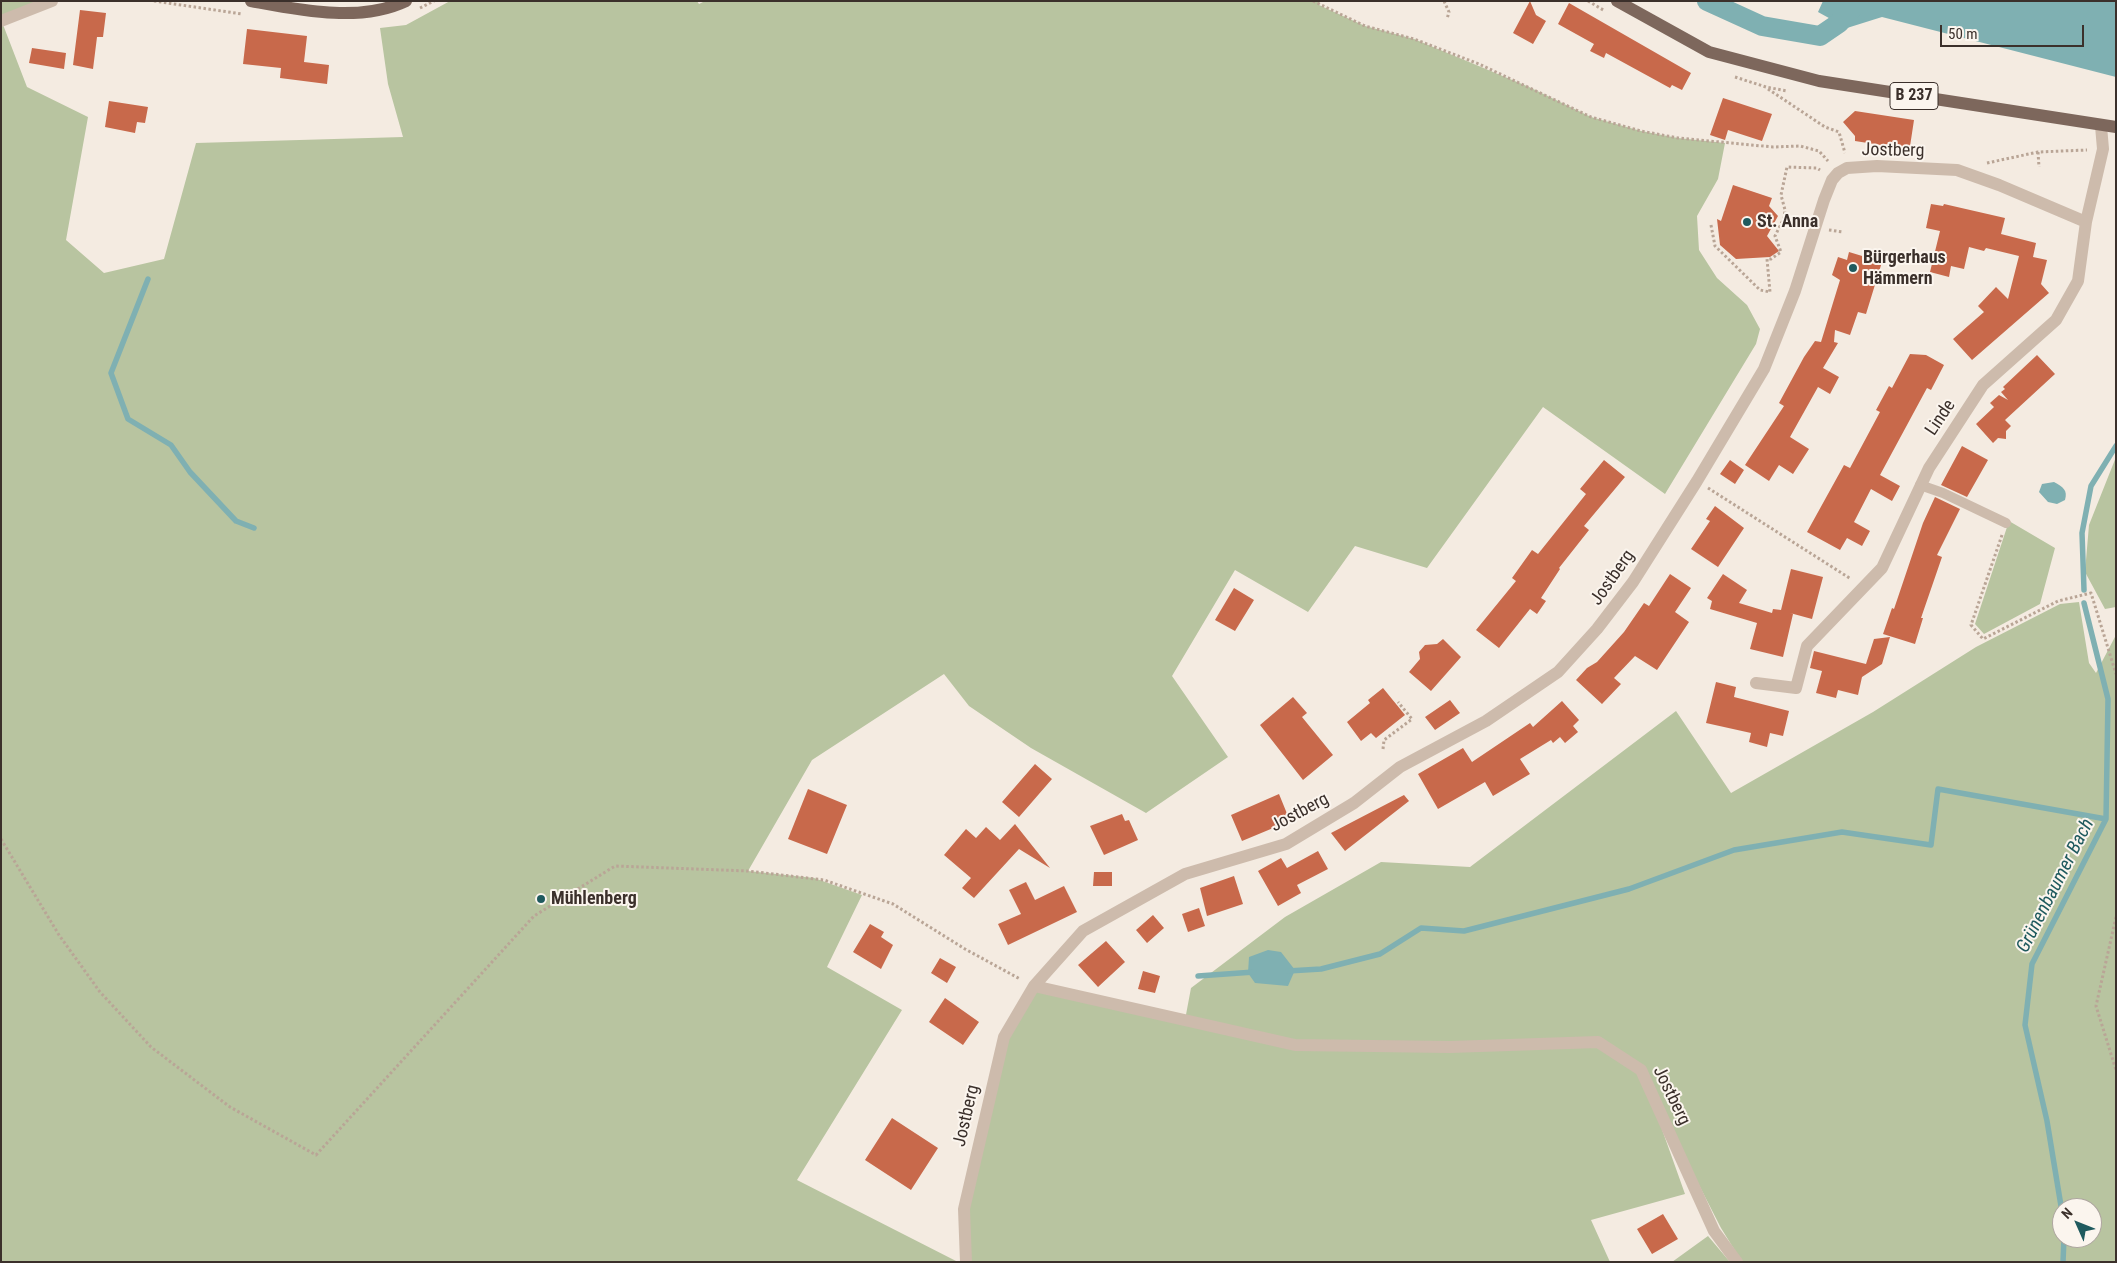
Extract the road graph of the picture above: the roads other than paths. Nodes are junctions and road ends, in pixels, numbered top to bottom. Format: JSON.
{"nodes":[{"id":1,"x":52,"y":1,"type":"edge"},
{"id":2,"x":251,"y":1,"type":"edge"},
{"id":3,"x":406,"y":1,"type":"edge"},
{"id":4,"x":1617,"y":1,"type":"edge"},
{"id":5,"x":1,"y":22,"type":"edge"},
{"id":6,"x":2101,"y":126,"type":"junction"},
{"id":7,"x":2116,"y":127,"type":"edge"},
{"id":8,"x":2086,"y":222,"type":"junction"},
{"id":9,"x":1920,"y":485,"type":"junction"},
{"id":10,"x":2006,"y":523,"type":"road end"},
{"id":11,"x":1756,"y":683,"type":"dead end"},
{"id":12,"x":1034,"y":986,"type":"junction"},
{"id":13,"x":966,"y":1262,"type":"edge"},
{"id":14,"x":1737,"y":1262,"type":"edge"}],
"edges":[{"from":1,"to":5,"type":"street"},
{"from":2,"to":3,"type":"main road"},
{"from":4,"to":6,"type":"main road","number":"B 237"},
{"from":6,"to":7,"type":"main road","number":"B 237"},
{"from":6,"to":8,"type":"street","name":"Linde"},
{"from":8,"to":9,"type":"street","name":"Linde"},
{"from":8,"to":12,"type":"street","name":"Jostberg"},
{"from":9,"to":10,"type":"lane"},
{"from":9,"to":11,"type":"street","name":"Linde"},
{"from":12,"to":13,"type":"street","name":"Jostberg"},
{"from":12,"to":14,"type":"street","name":"Jostberg"}]}
